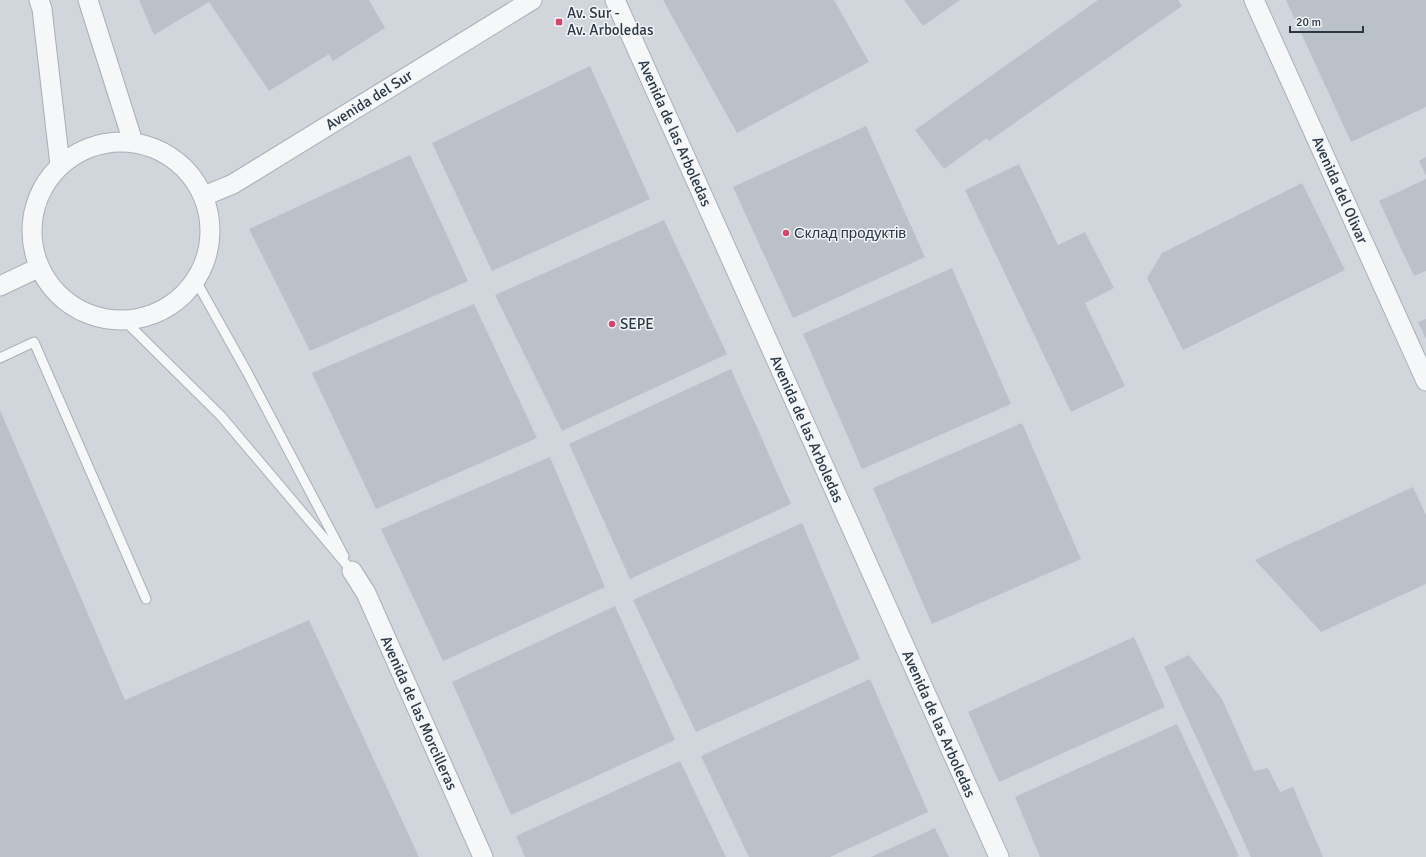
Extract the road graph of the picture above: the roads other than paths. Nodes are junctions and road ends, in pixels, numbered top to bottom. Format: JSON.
{"nodes":[{"id":1,"x":39,"y":0,"type":"edge"},
{"id":2,"x":88,"y":0,"type":"edge"},
{"id":3,"x":532,"y":0,"type":"edge"},
{"id":4,"x":615,"y":0,"type":"edge"},
{"id":5,"x":1254,"y":0,"type":"edge"},
{"id":6,"x":133,"y":142,"type":"junction"},
{"id":7,"x":60,"y":165,"type":"junction"},
{"id":8,"x":204,"y":196,"type":"junction"},
{"id":9,"x":38,"y":268,"type":"junction"},
{"id":10,"x":196,"y":281,"type":"junction"},
{"id":11,"x":0,"y":286,"type":"edge"},
{"id":12,"x":125,"y":321,"type":"junction"},
{"id":13,"x":0,"y":358,"type":"edge"},
{"id":14,"x":1426,"y":381,"type":"edge"},
{"id":15,"x":352,"y":571,"type":"junction"},
{"id":16,"x":146,"y":599,"type":"dead end"},
{"id":17,"x":483,"y":857,"type":"edge"},
{"id":18,"x":999,"y":857,"type":"edge"}],
"edges":[{"from":1,"to":7,"type":"street"},
{"from":2,"to":6,"type":"street"},
{"from":3,"to":8,"type":"street","name":"Avenida del Sur"},
{"from":4,"to":18,"type":"street","name":"Avenida de las Arboledas"},
{"from":5,"to":14,"type":"street","name":"Avenida del Olivar"},
{"from":6,"to":7,"type":"street"},
{"from":6,"to":8,"type":"street"},
{"from":7,"to":9,"type":"street"},
{"from":8,"to":10,"type":"street"},
{"from":9,"to":11,"type":"street"},
{"from":9,"to":12,"type":"street"},
{"from":10,"to":12,"type":"street"},
{"from":10,"to":15,"type":"lane"},
{"from":12,"to":15,"type":"lane"},
{"from":13,"to":16,"type":"lane"},
{"from":15,"to":17,"type":"street","name":"Avenida de las Morcilleras"}]}
